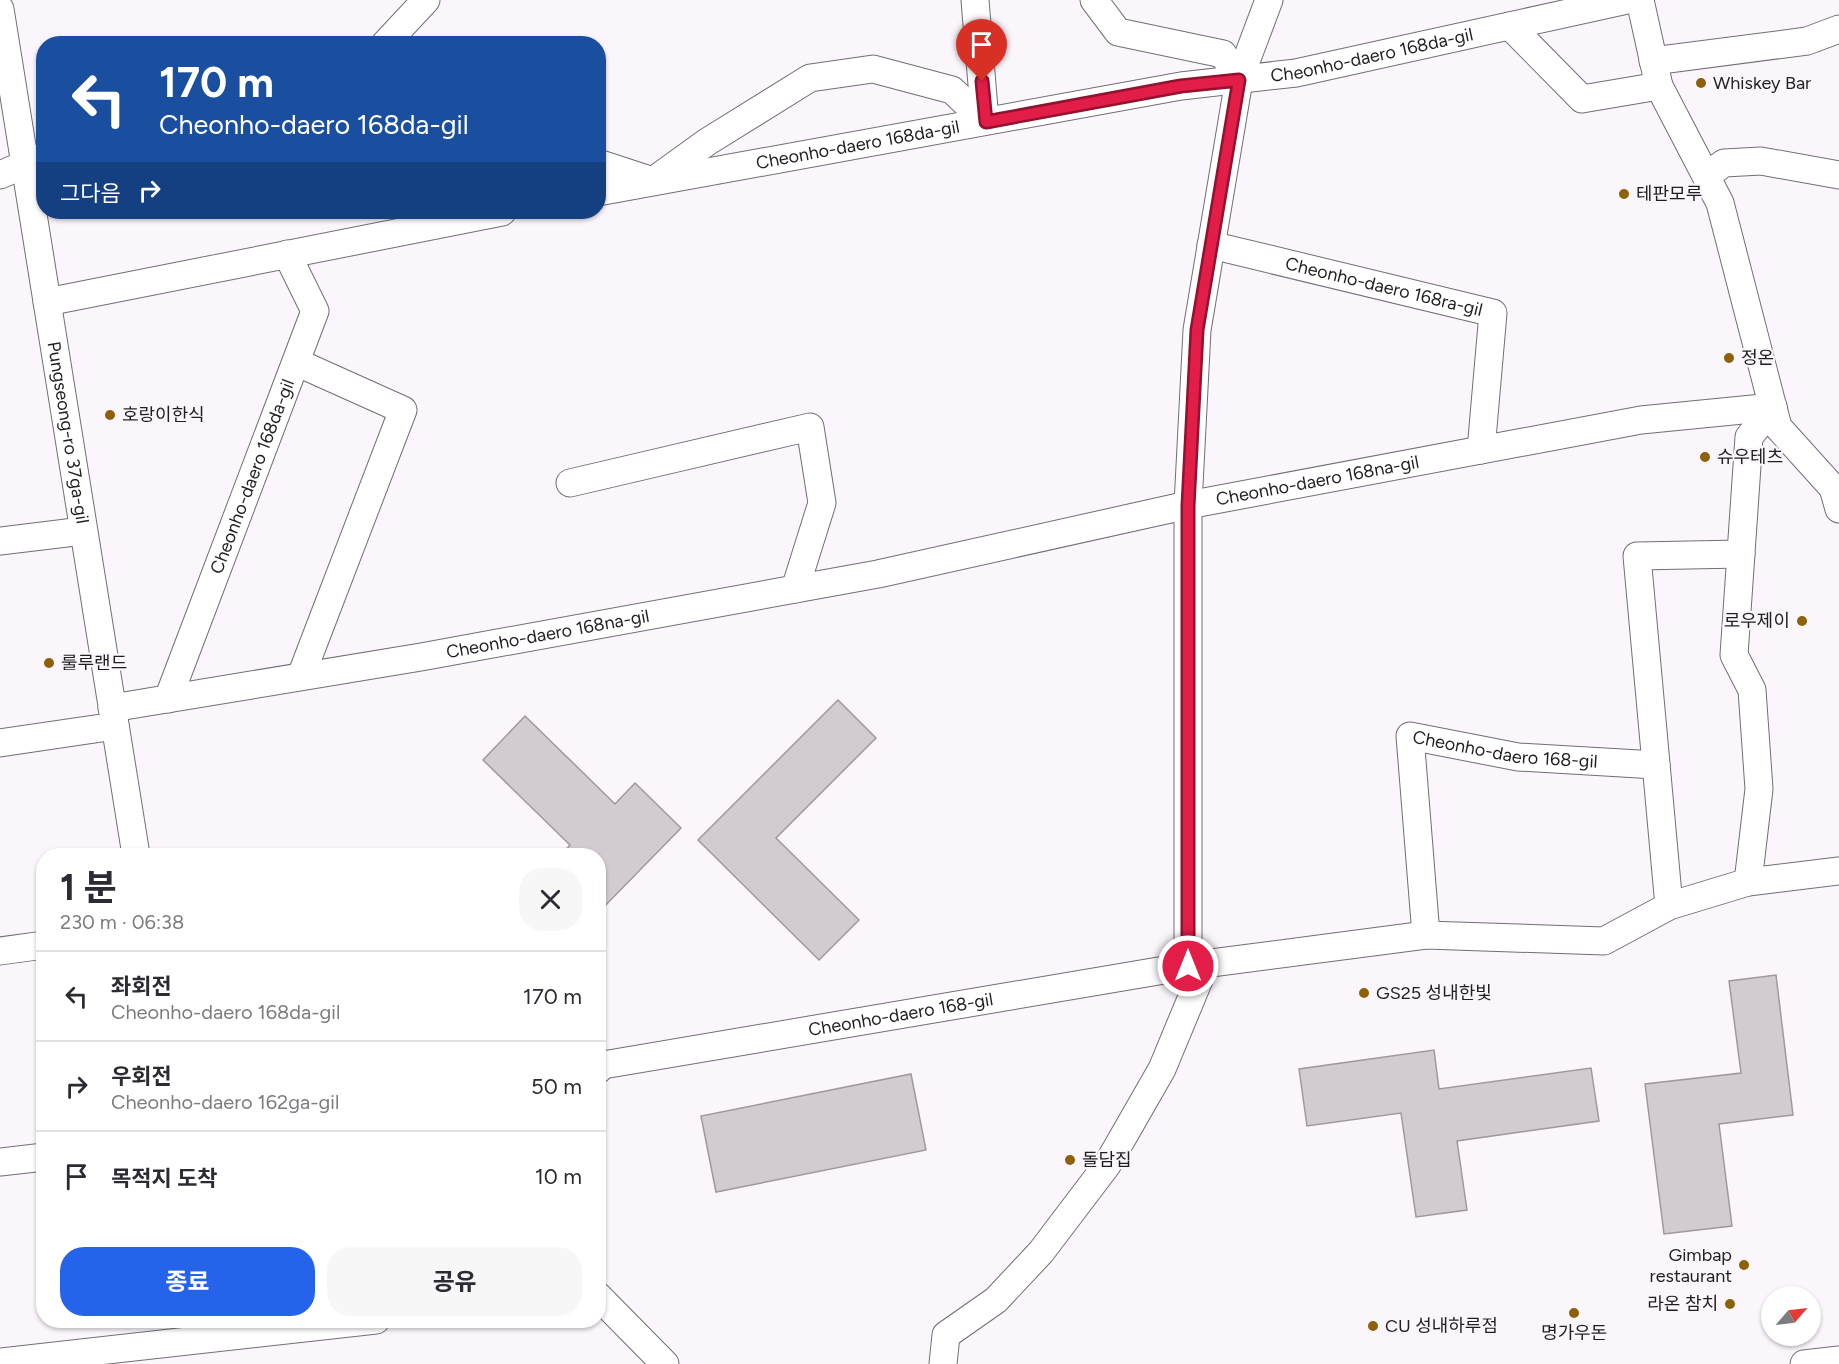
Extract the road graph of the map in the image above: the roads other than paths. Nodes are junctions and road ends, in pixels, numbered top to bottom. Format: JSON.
{"nodes":[{"id":1,"x":426,"y":0,"type":"edge"},
{"id":2,"x":975,"y":0,"type":"edge"},
{"id":3,"x":1094,"y":0,"type":"edge"},
{"id":4,"x":1269,"y":0,"type":"edge"},
{"id":5,"x":1627,"y":0,"type":"edge"},
{"id":6,"x":1640,"y":0,"type":"edge"},
{"id":7,"x":0,"y":9,"type":"edge"},
{"id":8,"x":1510,"y":26,"type":"junction"},
{"id":9,"x":1839,"y":30,"type":"edge"},
{"id":10,"x":392,"y":36,"type":"edge"},
{"id":11,"x":1656,"y":74,"type":"junction"},
{"id":12,"x":1239,"y":80,"type":"junction"},
{"id":13,"x":986,"y":122,"type":"junction"},
{"id":14,"x":34,"y":160,"type":"edge"},
{"id":15,"x":606,"y":166,"type":"edge"},
{"id":16,"x":0,"y":175,"type":"edge"},
{"id":17,"x":1839,"y":175,"type":"edge"},
{"id":18,"x":1706,"y":176,"type":"junction"},
{"id":19,"x":653,"y":181,"type":"junction"},
{"id":20,"x":36,"y":182,"type":"edge"},
{"id":21,"x":606,"y":190,"type":"edge"},
{"id":22,"x":39,"y":219,"type":"edge"},
{"id":23,"x":466,"y":219,"type":"edge"},
{"id":24,"x":1211,"y":245,"type":"junction"},
{"id":25,"x":287,"y":254,"type":"junction"},
{"id":26,"x":47,"y":302,"type":"junction"},
{"id":27,"x":296,"y":362,"type":"junction"},
{"id":28,"x":1773,"y":407,"type":"junction"},
{"id":29,"x":1481,"y":450,"type":"junction"},
{"id":30,"x":570,"y":483,"type":"dead end"},
{"id":31,"x":1188,"y":506,"type":"junction"},
{"id":32,"x":1839,"y":509,"type":"edge"},
{"id":33,"x":83,"y":531,"type":"junction"},
{"id":34,"x":0,"y":541,"type":"edge"},
{"id":35,"x":1741,"y":554,"type":"junction"},
{"id":36,"x":795,"y":589,"type":"junction"},
{"id":37,"x":301,"y":676,"type":"junction"},
{"id":38,"x":168,"y":699,"type":"junction"},
{"id":39,"x":113,"y":717,"type":"junction"},
{"id":40,"x":0,"y":743,"type":"edge"},
{"id":41,"x":1656,"y":765,"type":"junction"},
{"id":42,"x":134,"y":848,"type":"edge"},
{"id":43,"x":1839,"y":871,"type":"edge"},
{"id":44,"x":1748,"y":882,"type":"junction"},
{"id":45,"x":1669,"y":906,"type":"junction"},
{"id":46,"x":1426,"y":935,"type":"junction"},
{"id":47,"x":36,"y":946,"type":"edge"},
{"id":48,"x":0,"y":951,"type":"edge"},
{"id":49,"x":1197,"y":964,"type":"junction"},
{"id":50,"x":606,"y":1064,"type":"edge"},
{"id":51,"x":36,"y":1157,"type":"edge"},
{"id":52,"x":0,"y":1162,"type":"edge"},
{"id":53,"x":606,"y":1304,"type":"edge"},
{"id":54,"x":304,"y":1328,"type":"edge"},
{"id":55,"x":1839,"y":1360,"type":"edge"},
{"id":56,"x":0,"y":1362,"type":"edge"},
{"id":57,"x":665,"y":1364,"type":"edge"},
{"id":58,"x":942,"y":1364,"type":"edge"},
{"id":59,"x":1804,"y":1364,"type":"edge"}],
"edges":[{"from":1,"to":10,"type":"street"},
{"from":2,"to":13,"type":"street"},
{"from":3,"to":12,"type":"street"},
{"from":4,"to":12,"type":"street"},
{"from":5,"to":8,"type":"street","name":"Cheonho-daero 168da-gil"},
{"from":6,"to":11,"type":"street"},
{"from":7,"to":14,"type":"street","name":"Pungseong-ro 37ga-gil"},
{"from":8,"to":11,"type":"street"},
{"from":8,"to":12,"type":"street","name":"Cheonho-daero 168da-gil"},
{"from":9,"to":11,"type":"street"},
{"from":11,"to":18,"type":"street"},
{"from":12,"to":13,"type":"street","name":"Cheonho-daero 168da-gil"},
{"from":12,"to":24,"type":"street"},
{"from":13,"to":19,"type":"street","name":"Cheonho-daero 168da-gil"},
{"from":13,"to":19,"type":"street"},
{"from":14,"to":16,"type":"street"},
{"from":14,"to":20,"type":"street","name":"Pungseong-ro 37ga-gil"},
{"from":15,"to":19,"type":"street","name":"Cheonho-daero 168da-gil"},
{"from":17,"to":18,"type":"street"},
{"from":18,"to":28,"type":"street"},
{"from":19,"to":21,"type":"street","name":"Cheonho-daero 168da-gil"},
{"from":22,"to":26,"type":"street","name":"Pungseong-ro 37ga-gil"},
{"from":23,"to":25,"type":"street"},
{"from":24,"to":29,"type":"street","name":"Cheonho-daero 168ra-gil"},
{"from":24,"to":31,"type":"street"},
{"from":25,"to":26,"type":"street"},
{"from":25,"to":27,"type":"street","name":"Cheonho-daero 168da-gil"},
{"from":26,"to":33,"type":"street","name":"Pungseong-ro 37ga-gil"},
{"from":27,"to":37,"type":"street"},
{"from":27,"to":38,"type":"street","name":"Cheonho-daero 168da-gil"},
{"from":28,"to":29,"type":"street","name":"Cheonho-daero 168na-gil"},
{"from":28,"to":32,"type":"street"},
{"from":28,"to":35,"type":"street"},
{"from":29,"to":31,"type":"street","name":"Cheonho-daero 168na-gil"},
{"from":30,"to":36,"type":"street"},
{"from":31,"to":36,"type":"street","name":"Cheonho-daero 168na-gil"},
{"from":31,"to":49,"type":"street"},
{"from":33,"to":34,"type":"street"},
{"from":33,"to":39,"type":"street","name":"Pungseong-ro 37ga-gil"},
{"from":35,"to":41,"type":"street"},
{"from":35,"to":44,"type":"street"},
{"from":36,"to":37,"type":"street","name":"Cheonho-daero 168na-gil"},
{"from":37,"to":38,"type":"street","name":"Cheonho-daero 168na-gil"},
{"from":38,"to":39,"type":"street","name":"Cheonho-daero 168na-gil"},
{"from":39,"to":40,"type":"street","name":"Cheonho-daero 168na-gil"},
{"from":39,"to":42,"type":"street","name":"Pungseong-ro 37ga-gil"},
{"from":41,"to":45,"type":"street"},
{"from":41,"to":46,"type":"street","name":"Cheonho-daero 168-gil"},
{"from":43,"to":44,"type":"street","name":"Cheonho-daero 168-gil"},
{"from":44,"to":45,"type":"street","name":"Cheonho-daero 168-gil"},
{"from":45,"to":46,"type":"street","name":"Cheonho-daero 168-gil"},
{"from":46,"to":49,"type":"street","name":"Cheonho-daero 168-gil"},
{"from":47,"to":48,"type":"street"},
{"from":49,"to":50,"type":"street","name":"Cheonho-daero 168-gil"},
{"from":49,"to":58,"type":"street"},
{"from":51,"to":52,"type":"street"},
{"from":53,"to":57,"type":"street"},
{"from":54,"to":56,"type":"street"},
{"from":55,"to":59,"type":"street"}]}
